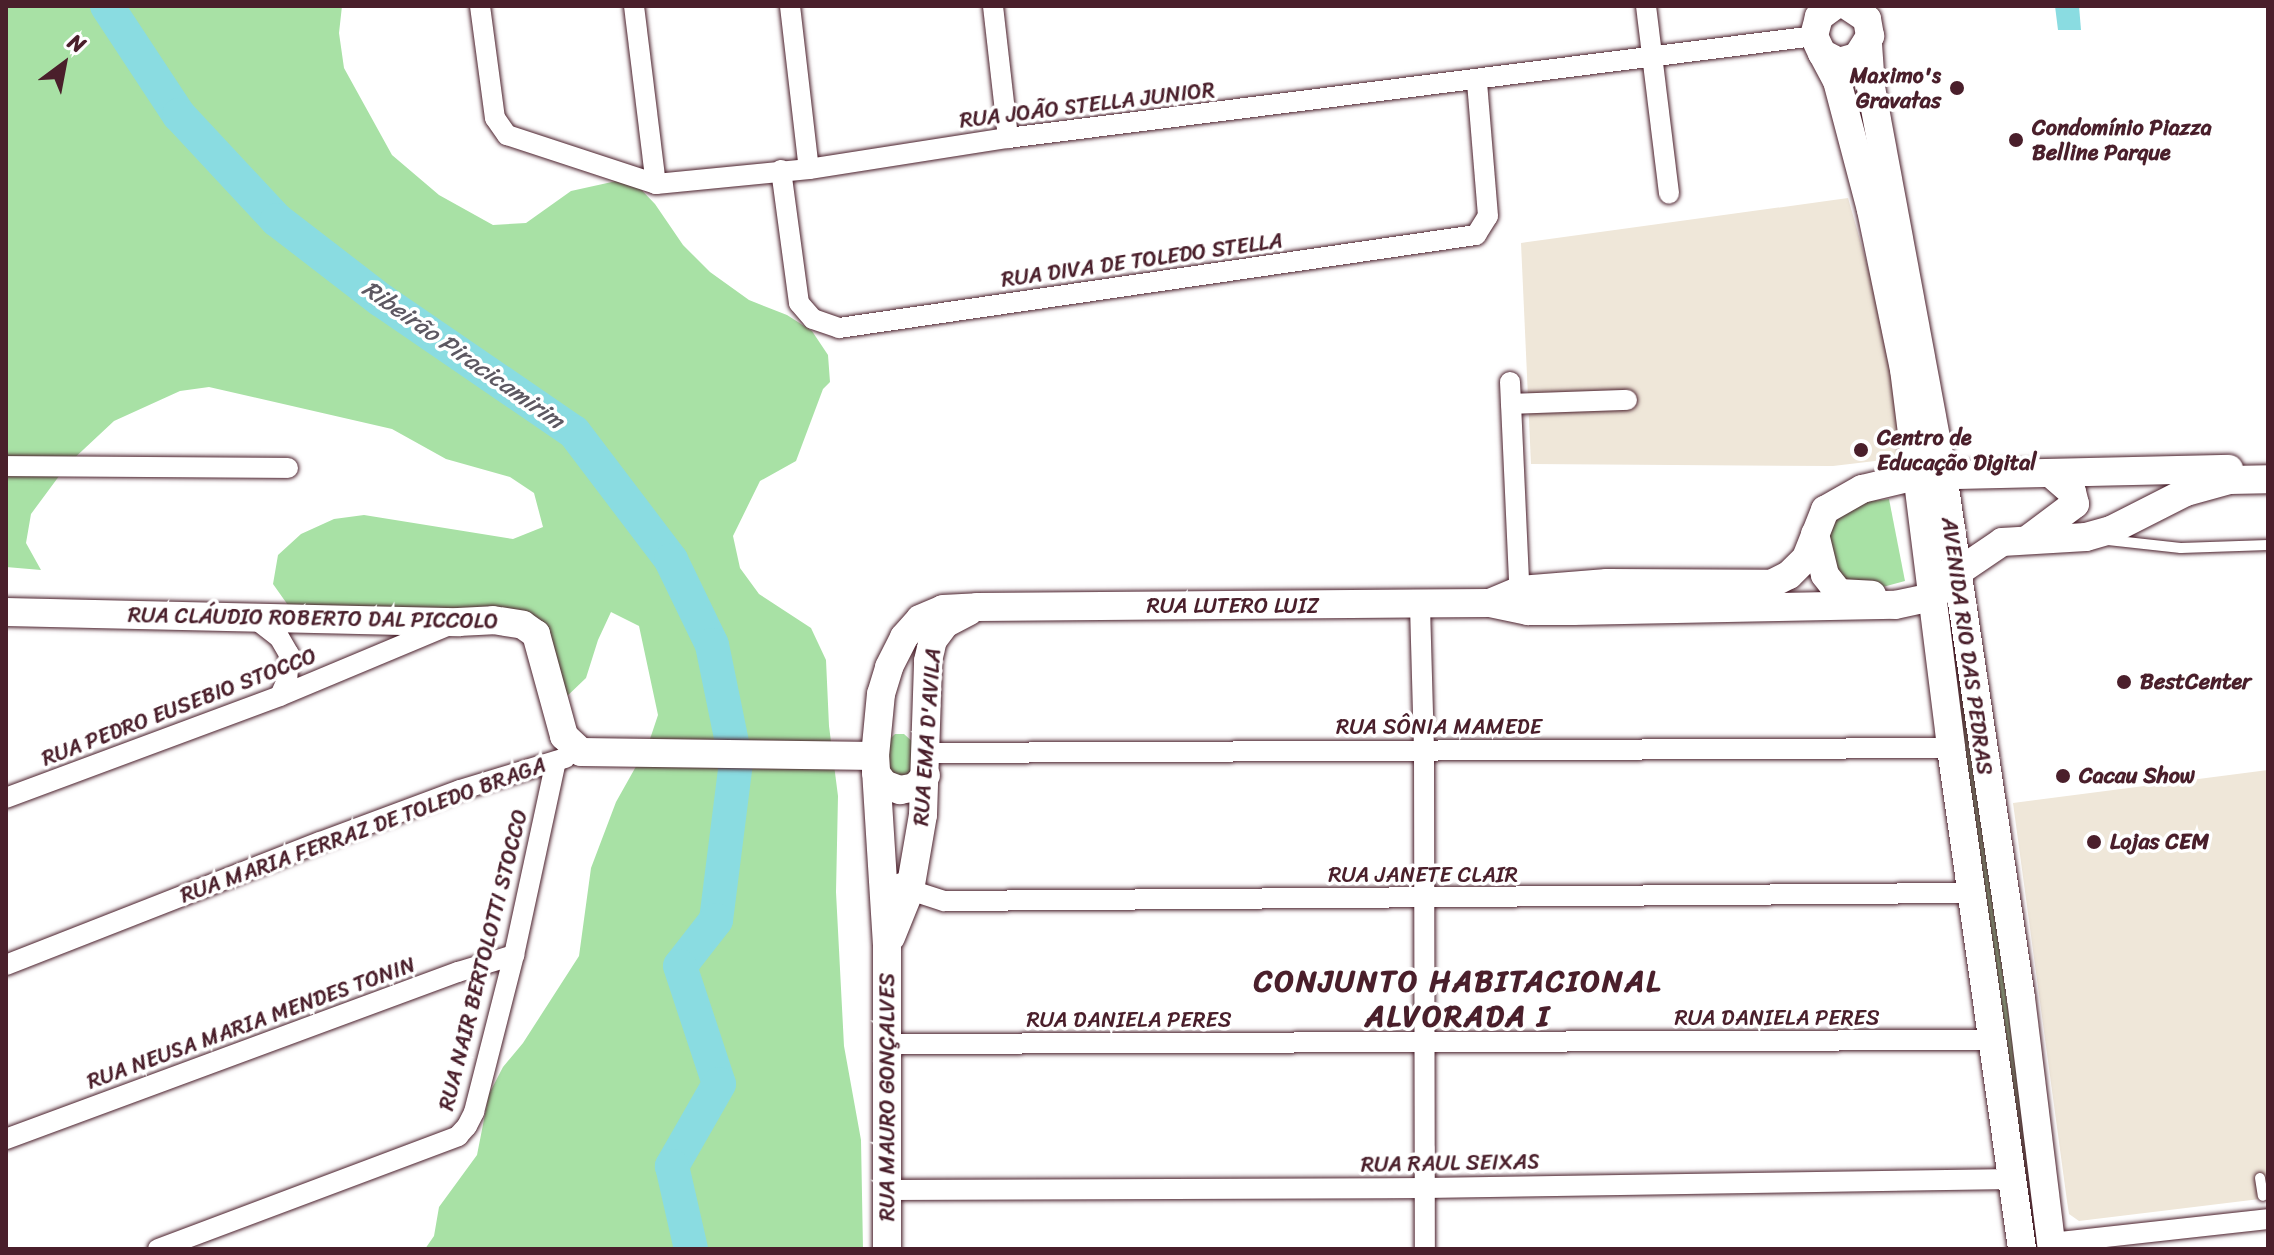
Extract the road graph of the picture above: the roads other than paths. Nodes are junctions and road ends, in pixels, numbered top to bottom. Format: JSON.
{"nodes":[{"id":1,"x":480,"y":6,"type":"edge"},
{"id":2,"x":634,"y":6,"type":"edge"},
{"id":3,"x":790,"y":6,"type":"edge"},
{"id":4,"x":993,"y":6,"type":"edge"},
{"id":5,"x":1646,"y":6,"type":"edge"},
{"id":6,"x":1862,"y":19,"type":"edge"},
{"id":7,"x":1822,"y":23,"type":"edge"},
{"id":8,"x":1652,"y":55,"type":"junction"},
{"id":9,"x":1477,"y":81,"type":"junction"},
{"id":10,"x":1008,"y":138,"type":"junction"},
{"id":11,"x":809,"y":169,"type":"junction"},
{"id":12,"x":781,"y":170,"type":"junction"},
{"id":13,"x":656,"y":184,"type":"junction"},
{"id":14,"x":1669,"y":194,"type":"dead end"},
{"id":15,"x":1510,"y":382,"type":"dead end"},
{"id":16,"x":1627,"y":400,"type":"dead end"},
{"id":17,"x":1511,"y":404,"type":"junction"},
{"id":18,"x":6,"y":466,"type":"edge"},
{"id":19,"x":288,"y":468,"type":"dead end"},
{"id":20,"x":2268,"y":469,"type":"edge"},
{"id":21,"x":2050,"y":473,"type":"junction"},
{"id":22,"x":1930,"y":476,"type":"junction"},
{"id":23,"x":2268,"y":479,"type":"edge"},
{"id":24,"x":1815,"y":533,"type":"junction"},
{"id":25,"x":2086,"y":537,"type":"junction"},
{"id":26,"x":2026,"y":540,"type":"junction"},
{"id":27,"x":2268,"y":545,"type":"edge"},
{"id":28,"x":1955,"y":574,"type":"junction"},
{"id":29,"x":1934,"y":597,"type":"junction"},
{"id":30,"x":1520,"y":600,"type":"junction"},
{"id":31,"x":1895,"y":605,"type":"junction"},
{"id":32,"x":1420,"y":606,"type":"junction"},
{"id":33,"x":977,"y":607,"type":"junction"},
{"id":34,"x":56,"y":611,"type":"junction"},
{"id":35,"x":6,"y":612,"type":"edge"},
{"id":36,"x":252,"y":616,"type":"junction"},
{"id":37,"x":458,"y":622,"type":"junction"},
{"id":38,"x":6,"y":629,"type":"edge"},
{"id":39,"x":280,"y":696,"type":"junction"},
{"id":40,"x":1951,"y":748,"type":"junction"},
{"id":41,"x":1424,"y":751,"type":"junction"},
{"id":42,"x":877,"y":754,"type":"junction"},
{"id":43,"x":568,"y":756,"type":"junction"},
{"id":44,"x":926,"y":756,"type":"junction"},
{"id":45,"x":6,"y":798,"type":"edge"},
{"id":46,"x":883,"y":868,"type":"junction"},
{"id":47,"x":910,"y":890,"type":"junction"},
{"id":48,"x":1973,"y":893,"type":"junction"},
{"id":49,"x":1425,"y":900,"type":"junction"},
{"id":50,"x":887,"y":945,"type":"junction"},
{"id":51,"x":514,"y":955,"type":"junction"},
{"id":52,"x":6,"y":965,"type":"edge"},
{"id":53,"x":1995,"y":1040,"type":"junction"},
{"id":54,"x":887,"y":1044,"type":"junction"},
{"id":55,"x":1425,"y":1044,"type":"junction"},
{"id":56,"x":6,"y":1139,"type":"edge"},
{"id":57,"x":2260,"y":1178,"type":"dead end"},
{"id":58,"x":2014,"y":1179,"type":"junction"},
{"id":59,"x":1425,"y":1188,"type":"junction"},
{"id":60,"x":887,"y":1190,"type":"junction"},
{"id":61,"x":2263,"y":1196,"type":"dead end"},
{"id":62,"x":2268,"y":1219,"type":"edge"},
{"id":63,"x":2052,"y":1246,"type":"edge"},
{"id":64,"x":158,"y":1249,"type":"edge"},
{"id":65,"x":887,"y":1249,"type":"edge"},
{"id":66,"x":1425,"y":1249,"type":"edge"},
{"id":67,"x":2022,"y":1249,"type":"edge"}],
"edges":[{"from":1,"to":13,"type":"street","name":"RUA JOÃO STELLA JUNIOR"},
{"from":2,"to":13,"type":"street"},
{"from":3,"to":11,"type":"street"},
{"from":4,"to":10,"type":"street"},
{"from":5,"to":8,"type":"street"},
{"from":6,"to":7,"type":"street"},
{"from":6,"to":22,"type":"street","name":"AVENIDA RIO DAS PEDRAS"},
{"from":7,"to":8,"type":"street","name":"RUA JOÃO STELLA JUNIOR"},
{"from":7,"to":22,"type":"street","name":"AVENIDA RIO DAS PEDRAS"},
{"from":8,"to":9,"type":"street","name":"RUA JOÃO STELLA JUNIOR"},
{"from":8,"to":14,"type":"street"},
{"from":9,"to":10,"type":"street","name":"RUA JOÃO STELLA JUNIOR"},
{"from":9,"to":12,"type":"street","name":"RUA DIVA DE TOLEDO STELLA"},
{"from":10,"to":11,"type":"street","name":"RUA JOÃO STELLA JUNIOR"},
{"from":11,"to":12,"type":"street","name":"RUA JOÃO STELLA JUNIOR"},
{"from":12,"to":13,"type":"street","name":"RUA JOÃO STELLA JUNIOR"},
{"from":15,"to":17,"type":"street"},
{"from":16,"to":17,"type":"street"},
{"from":17,"to":30,"type":"street"},
{"from":18,"to":19,"type":"street"},
{"from":20,"to":21,"type":"street","name":"RUA LUTERO LUIZ"},
{"from":21,"to":22,"type":"street","name":"RUA LUTERO LUIZ"},
{"from":21,"to":26,"type":"street"},
{"from":22,"to":24,"type":"street","name":"RUA LUTERO LUIZ"},
{"from":22,"to":28,"type":"street","name":"AVENIDA RIO DAS PEDRAS"},
{"from":22,"to":29,"type":"street","name":"AVENIDA RIO DAS PEDRAS"},
{"from":23,"to":25,"type":"street"},
{"from":24,"to":30,"type":"street","name":"RUA LUTERO LUIZ"},
{"from":24,"to":31,"type":"street"},
{"from":25,"to":26,"type":"street"},
{"from":25,"to":27,"type":"lane"},
{"from":26,"to":28,"type":"street"},
{"from":28,"to":29,"type":"street"},
{"from":28,"to":63,"type":"street","name":"AVENIDA RIO DAS PEDRAS"},
{"from":29,"to":31,"type":"street","name":"RUA LUTERO LUIZ"},
{"from":29,"to":40,"type":"street","name":"AVENIDA RIO DAS PEDRAS"},
{"from":30,"to":31,"type":"street","name":"RUA LUTERO LUIZ"},
{"from":30,"to":32,"type":"street","name":"RUA LUTERO LUIZ"},
{"from":32,"to":33,"type":"street","name":"RUA LUTERO LUIZ"},
{"from":32,"to":41,"type":"street"},
{"from":33,"to":42,"type":"street","name":"RUA EMA D'AVILA"},
{"from":33,"to":44,"type":"street","name":"RUA EMA D'AVILA"},
{"from":34,"to":35,"type":"street","name":"RUA CLÁUDIO ROBERTO DAL PICCOLO"},
{"from":34,"to":36,"type":"street","name":"RUA CLÁUDIO ROBERTO DAL PICCOLO"},
{"from":34,"to":38,"type":"street"},
{"from":36,"to":37,"type":"street","name":"RUA CLÁUDIO ROBERTO DAL PICCOLO"},
{"from":36,"to":39,"type":"street"},
{"from":37,"to":39,"type":"street","name":"RUA PEDRO EUSEBIO STOCCO"},
{"from":37,"to":43,"type":"street","name":"RUA CLÁUDIO ROBERTO DAL PICCOLO"},
{"from":39,"to":45,"type":"street","name":"RUA PEDRO EUSEBIO STOCCO"},
{"from":40,"to":41,"type":"street","name":"RUA SÔNIA MAMEDE"},
{"from":40,"to":48,"type":"street","name":"AVENIDA RIO DAS PEDRAS"},
{"from":41,"to":44,"type":"street","name":"RUA SÔNIA MAMEDE"},
{"from":41,"to":49,"type":"street"},
{"from":42,"to":43,"type":"street","name":"RUA MARIA FERRAZ DE TOLEDO BRAGA"},
{"from":42,"to":44,"type":"street"},
{"from":42,"to":44,"type":"street"},
{"from":42,"to":46,"type":"street","name":"RUA EMA D'AVILA"},
{"from":43,"to":51,"type":"street","name":"RUA NAIR BERTOLOTTI STOCCO"},
{"from":43,"to":52,"type":"street","name":"RUA MARIA FERRAZ DE TOLEDO BRAGA"},
{"from":44,"to":47,"type":"street","name":"RUA EMA D'AVILA"},
{"from":46,"to":47,"type":"street","name":"RUA JANETE CLAIR"},
{"from":46,"to":50,"type":"street","name":"RUA EMA D'AVILA"},
{"from":47,"to":49,"type":"street","name":"RUA JANETE CLAIR"},
{"from":47,"to":50,"type":"street","name":"RUA EMA D'AVILA"},
{"from":48,"to":49,"type":"street","name":"RUA JANETE CLAIR"},
{"from":48,"to":53,"type":"street","name":"AVENIDA RIO DAS PEDRAS"},
{"from":49,"to":55,"type":"street"},
{"from":50,"to":54,"type":"street","name":"RUA MAURO GONÇALVES"},
{"from":51,"to":56,"type":"street","name":"RUA NEUSA MARIA MENDES TONIN"},
{"from":51,"to":64,"type":"street","name":"RUA NAIR BERTOLOTTI STOCCO"},
{"from":53,"to":55,"type":"street","name":"RUA DANIELA PERES"},
{"from":53,"to":58,"type":"street","name":"AVENIDA RIO DAS PEDRAS"},
{"from":54,"to":55,"type":"street","name":"RUA DANIELA PERES"},
{"from":54,"to":60,"type":"street","name":"RUA MAURO GONÇALVES"},
{"from":55,"to":59,"type":"street"},
{"from":57,"to":61,"type":"lane"},
{"from":58,"to":59,"type":"street","name":"RUA RAUL SEIXAS"},
{"from":58,"to":67,"type":"street","name":"AVENIDA RIO DAS PEDRAS"},
{"from":59,"to":60,"type":"street","name":"RUA RAUL SEIXAS"},
{"from":59,"to":66,"type":"street"},
{"from":60,"to":65,"type":"street","name":"RUA MAURO GONÇALVES"},
{"from":62,"to":63,"type":"street"}]}
